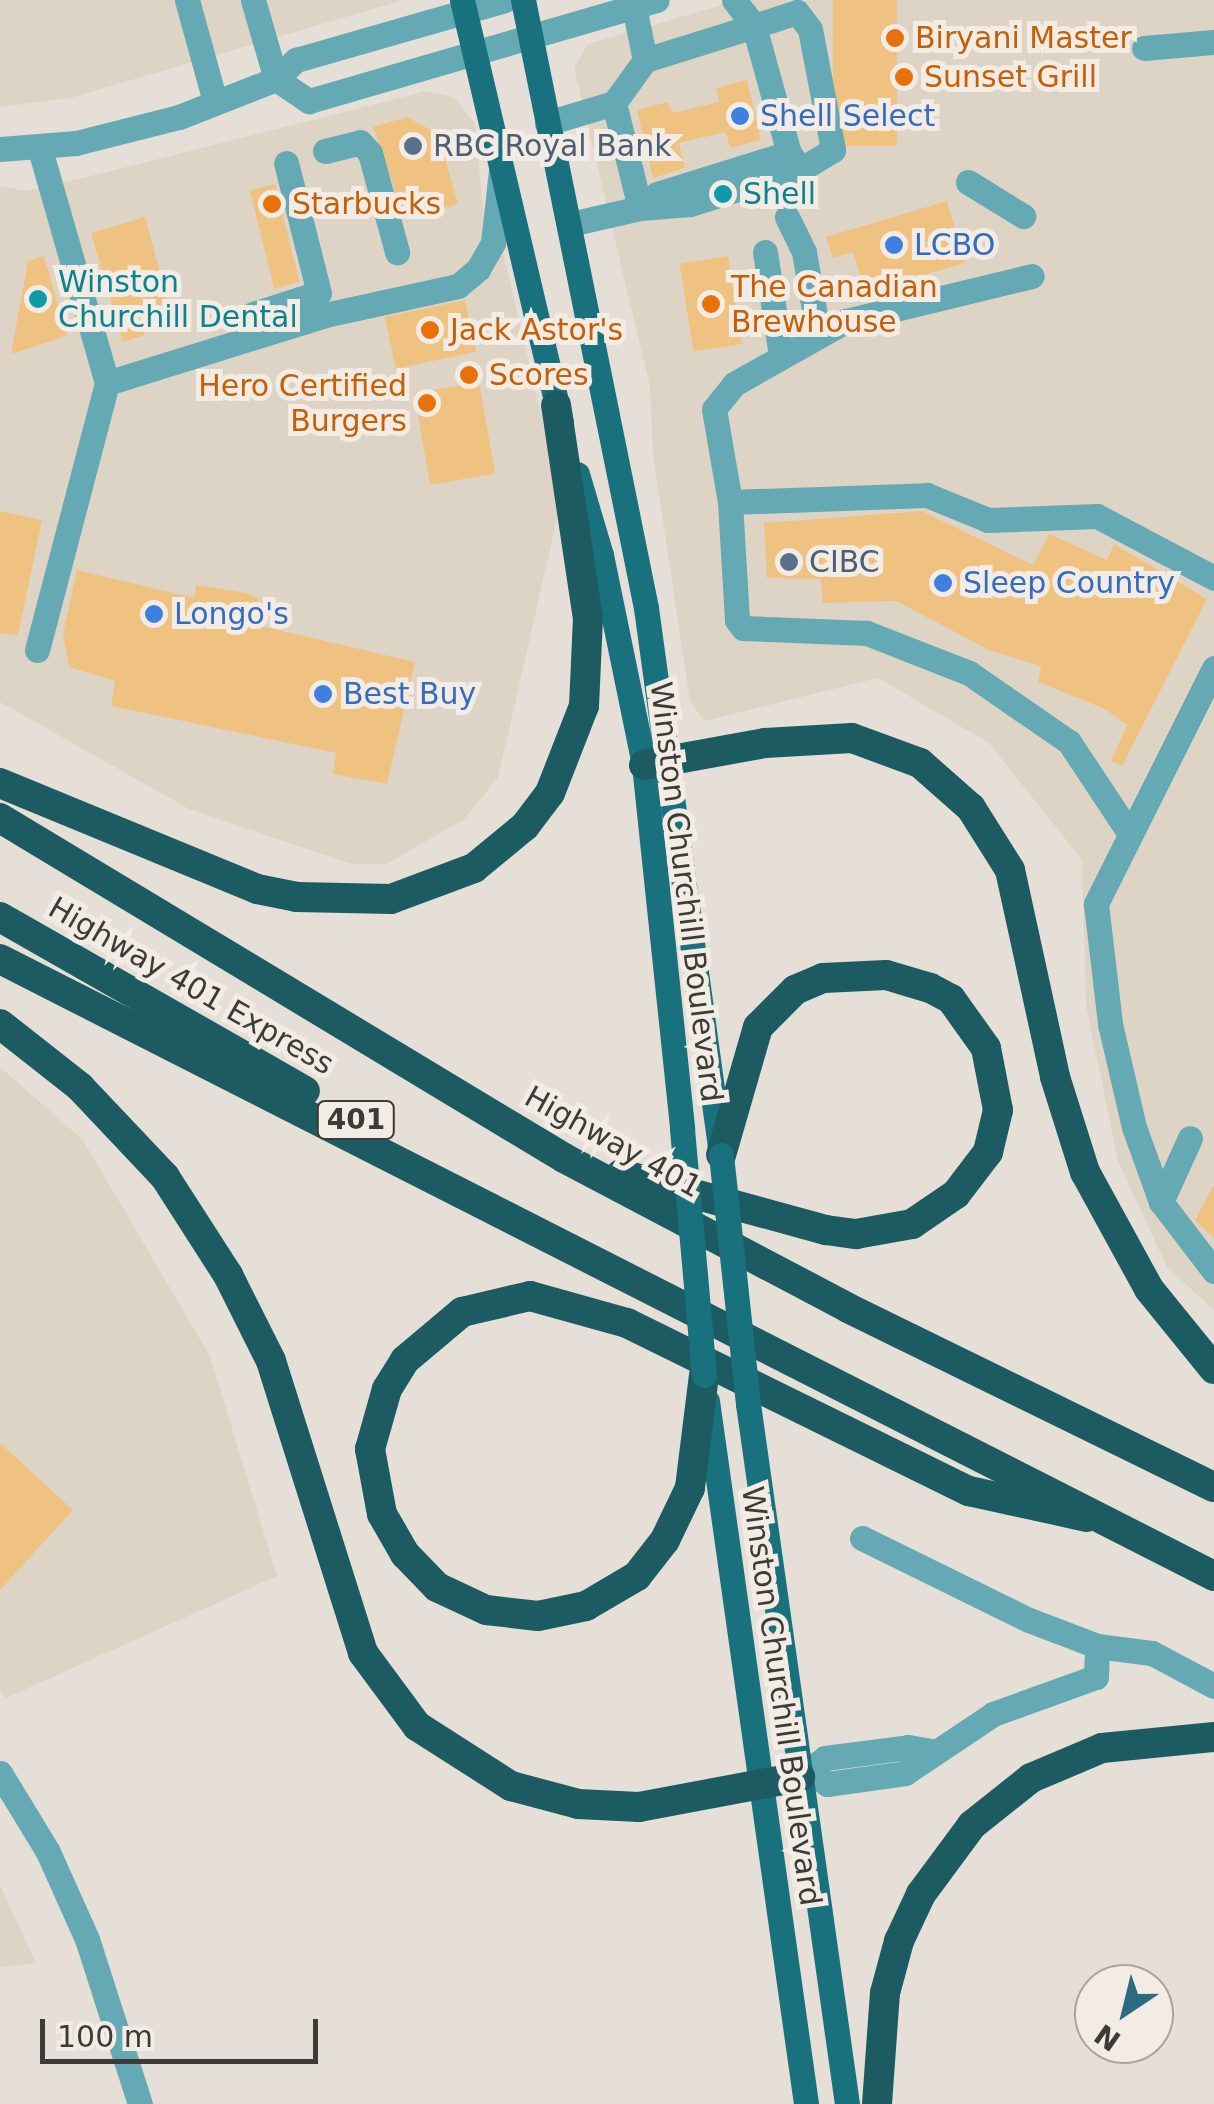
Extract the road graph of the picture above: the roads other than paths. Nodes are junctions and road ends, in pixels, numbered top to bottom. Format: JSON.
{"nodes":[{"id":1,"x":187,"y":0,"type":"edge"},
{"id":2,"x":253,"y":0,"type":"edge"},
{"id":3,"x":505,"y":0,"type":"edge"},
{"id":4,"x":523,"y":0,"type":"edge"},
{"id":5,"x":734,"y":0,"type":"edge"},
{"id":6,"x":646,"y":3,"type":"edge"},
{"id":7,"x":463,"y":6,"type":"edge"},
{"id":8,"x":754,"y":26,"type":"junction"},
{"id":9,"x":529,"y":38,"type":"junction"},
{"id":10,"x":1214,"y":42,"type":"edge"},
{"id":11,"x":1144,"y":48,"type":"dead end"},
{"id":12,"x":474,"y":54,"type":"junction"},
{"id":13,"x":646,"y":60,"type":"junction"},
{"id":14,"x":276,"y":79,"type":"junction"},
{"id":15,"x":214,"y":98,"type":"junction"},
{"id":16,"x":614,"y":103,"type":"junction"},
{"id":17,"x":547,"y":123,"type":"junction"},
{"id":18,"x":0,"y":149,"type":"edge"},
{"id":19,"x":40,"y":150,"type":"junction"},
{"id":20,"x":325,"y":151,"type":"dead end"},
{"id":21,"x":795,"y":161,"type":"junction"},
{"id":22,"x":286,"y":163,"type":"dead end"},
{"id":23,"x":501,"y":171,"type":"junction"},
{"id":24,"x":968,"y":182,"type":"dead end"},
{"id":25,"x":640,"y":208,"type":"junction"},
{"id":26,"x":1023,"y":216,"type":"dead end"},
{"id":27,"x":787,"y":217,"type":"dead end"},
{"id":28,"x":570,"y":224,"type":"junction"},
{"id":29,"x":397,"y":252,"type":"dead end"},
{"id":30,"x":765,"y":252,"type":"dead end"},
{"id":31,"x":1032,"y":276,"type":"dead end"},
{"id":32,"x":254,"y":314,"type":"dead end"},
{"id":33,"x":818,"y":332,"type":"junction"},
{"id":34,"x":782,"y":356,"type":"junction"},
{"id":35,"x":107,"y":383,"type":"junction"},
{"id":36,"x":556,"y":405,"type":"junction"},
{"id":37,"x":730,"y":502,"type":"junction"},
{"id":38,"x":1214,"y":578,"type":"edge"},
{"id":39,"x":36,"y":650,"type":"dead end"},
{"id":40,"x":1214,"y":668,"type":"edge"},
{"id":41,"x":658,"y":763,"type":"junction"},
{"id":42,"x":0,"y":783,"type":"edge"},
{"id":43,"x":0,"y":818,"type":"edge"},
{"id":44,"x":1128,"y":831,"type":"junction"},
{"id":45,"x":0,"y":917,"type":"edge"},
{"id":46,"x":0,"y":959,"type":"edge"},
{"id":47,"x":0,"y":1024,"type":"edge"},
{"id":48,"x":1190,"y":1138,"type":"dead end"},
{"id":49,"x":721,"y":1155,"type":"junction"},
{"id":50,"x":564,"y":1158,"type":"junction"},
{"id":51,"x":1161,"y":1202,"type":"junction"},
{"id":52,"x":1214,"y":1270,"type":"edge"},
{"id":53,"x":712,"y":1323,"type":"junction"},
{"id":54,"x":1214,"y":1369,"type":"edge"},
{"id":55,"x":704,"y":1376,"type":"junction"},
{"id":56,"x":1214,"y":1487,"type":"edge"},
{"id":57,"x":1088,"y":1516,"type":"junction"},
{"id":58,"x":862,"y":1538,"type":"dead end"},
{"id":59,"x":1214,"y":1576,"type":"edge"},
{"id":60,"x":1097,"y":1646,"type":"junction"},
{"id":61,"x":1214,"y":1686,"type":"edge"},
{"id":62,"x":1214,"y":1737,"type":"edge"},
{"id":63,"x":0,"y":1773,"type":"edge"},
{"id":64,"x":806,"y":1775,"type":"junction"},
{"id":65,"x":758,"y":1780,"type":"junction"},
{"id":66,"x":140,"y":2104,"type":"edge"},
{"id":67,"x":806,"y":2104,"type":"edge"},
{"id":68,"x":846,"y":2104,"type":"edge"},
{"id":69,"x":877,"y":2104,"type":"edge"}],
"edges":[{"from":1,"to":15,"type":"street"},
{"from":2,"to":14,"type":"street"},
{"from":3,"to":7,"type":"street"},
{"from":4,"to":9,"type":"main road","name":"Winston Churchill Boulevard"},
{"from":5,"to":8,"type":"street"},
{"from":6,"to":9,"type":"street"},
{"from":6,"to":13,"type":"street"},
{"from":7,"to":12,"type":"main road","name":"Winston Churchill Boulevard"},
{"from":7,"to":14,"type":"street"},
{"from":8,"to":13,"type":"street"},
{"from":8,"to":21,"type":"street"},
{"from":8,"to":21,"type":"street"},
{"from":9,"to":12,"type":"street"},
{"from":9,"to":17,"type":"main road","name":"Winston Churchill Boulevard"},
{"from":10,"to":11,"type":"street"},
{"from":12,"to":14,"type":"street"},
{"from":12,"to":23,"type":"main road","name":"Winston Churchill Boulevard"},
{"from":13,"to":16,"type":"street"},
{"from":14,"to":15,"type":"street"},
{"from":15,"to":19,"type":"street"},
{"from":16,"to":17,"type":"street"},
{"from":16,"to":25,"type":"street"},
{"from":17,"to":28,"type":"main road","name":"Winston Churchill Boulevard"},
{"from":18,"to":19,"type":"street"},
{"from":19,"to":35,"type":"street"},
{"from":20,"to":29,"type":"street"},
{"from":21,"to":25,"type":"street"},
{"from":22,"to":32,"type":"street"},
{"from":23,"to":35,"type":"street"},
{"from":23,"to":36,"type":"main road","name":"Winston Churchill Boulevard"},
{"from":24,"to":26,"type":"street"},
{"from":25,"to":28,"type":"street"},
{"from":27,"to":33,"type":"street"},
{"from":28,"to":41,"type":"main road","name":"Winston Churchill Boulevard"},
{"from":30,"to":34,"type":"street"},
{"from":31,"to":33,"type":"street"},
{"from":33,"to":34,"type":"street"},
{"from":34,"to":37,"type":"street"},
{"from":35,"to":39,"type":"street"},
{"from":36,"to":41,"type":"main road","name":"Winston Churchill Boulevard"},
{"from":36,"to":42,"type":"highway"},
{"from":37,"to":38,"type":"street"},
{"from":37,"to":44,"type":"street"},
{"from":40,"to":44,"type":"street"},
{"from":41,"to":49,"type":"main road","name":"Winston Churchill Boulevard"},
{"from":41,"to":54,"type":"highway"},
{"from":41,"to":55,"type":"main road","name":"Winston Churchill Boulevard","bridge":true},
{"from":43,"to":50,"type":"highway","name":"Highway 401","number":"401"},
{"from":44,"to":51,"type":"street"},
{"from":45,"to":53,"type":"highway","name":"Highway 401 Express","number":"401"},
{"from":46,"to":53,"type":"highway","number":"401"},
{"from":47,"to":65,"type":"highway"},
{"from":48,"to":51,"type":"street"},
{"from":49,"to":50,"type":"highway"},
{"from":49,"to":64,"type":"main road","name":"Winston Churchill Boulevard","bridge":true},
{"from":50,"to":56,"type":"highway","name":"Highway 401","number":"401"},
{"from":51,"to":52,"type":"street"},
{"from":53,"to":57,"type":"highway","number":"401"},
{"from":55,"to":57,"type":"highway"},
{"from":55,"to":65,"type":"main road","name":"Winston Churchill Boulevard"},
{"from":57,"to":59,"type":"highway","number":"401"},
{"from":58,"to":60,"type":"street"},
{"from":60,"to":61,"type":"street"},
{"from":60,"to":64,"type":"street"},
{"from":62,"to":69,"type":"highway"},
{"from":63,"to":66,"type":"street"},
{"from":64,"to":65,"type":"highway"},
{"from":64,"to":68,"type":"main road","name":"Winston Churchill Boulevard"},
{"from":65,"to":67,"type":"main road","name":"Winston Churchill Boulevard"}]}
